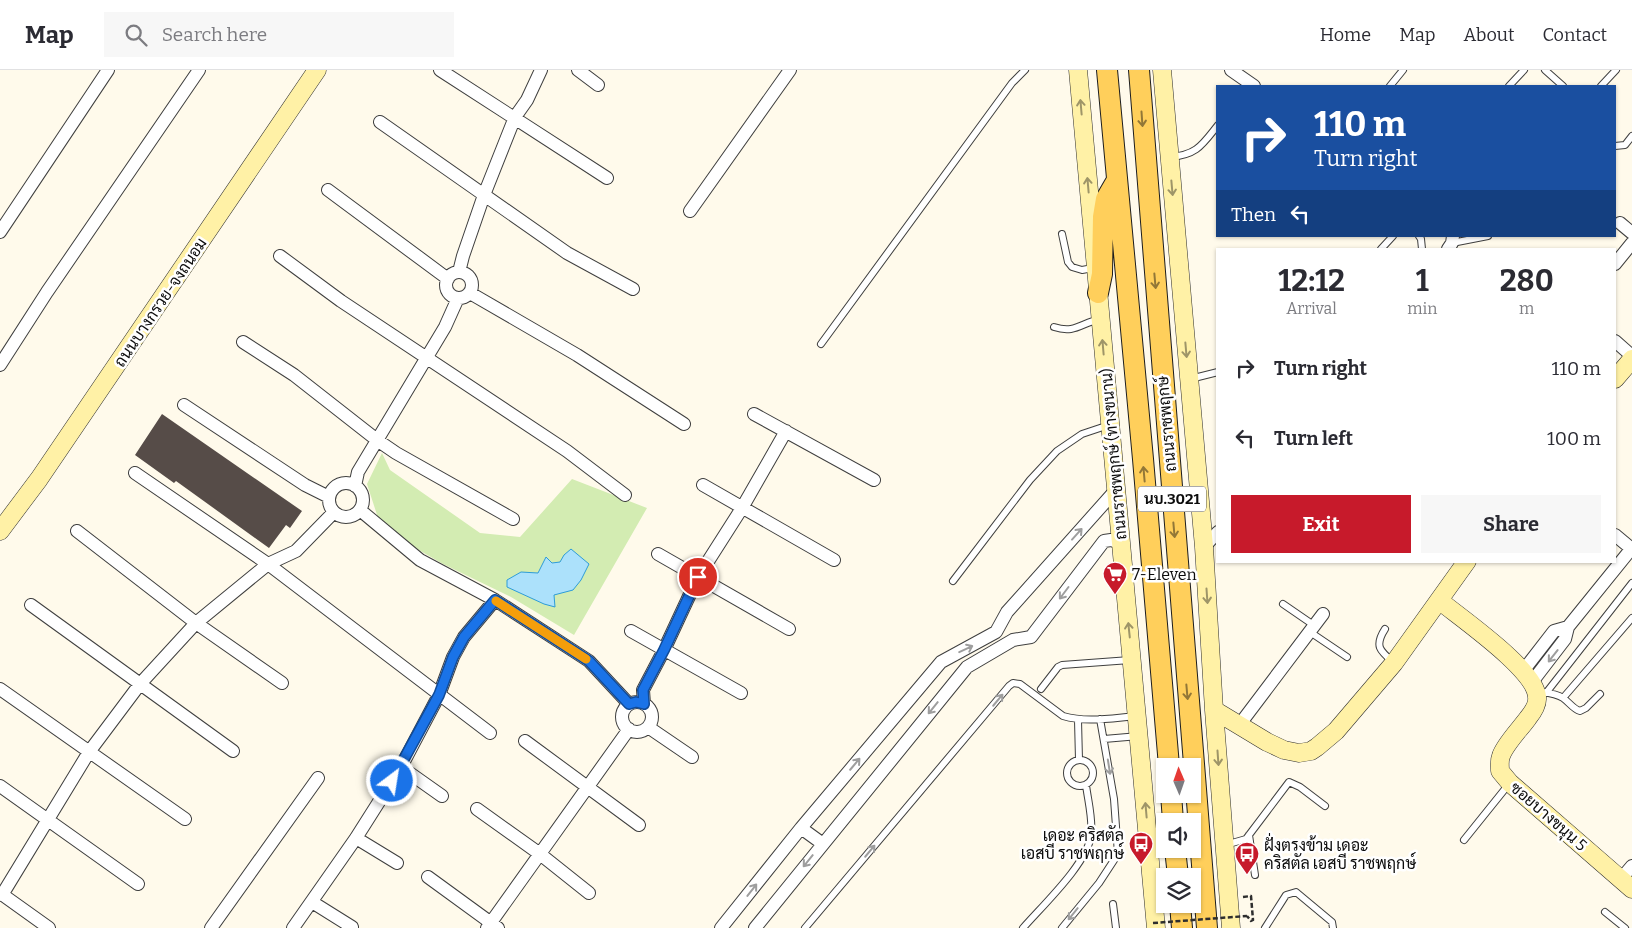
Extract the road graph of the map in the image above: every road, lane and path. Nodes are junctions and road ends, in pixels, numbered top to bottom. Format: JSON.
{"nodes":[{"id":1,"x":108,"y":70,"type":"edge"},
{"id":2,"x":198,"y":70,"type":"edge"},
{"id":3,"x":317,"y":70,"type":"edge"},
{"id":4,"x":440,"y":70,"type":"edge"},
{"id":5,"x":541,"y":70,"type":"edge"},
{"id":6,"x":578,"y":70,"type":"edge"},
{"id":7,"x":790,"y":70,"type":"edge"},
{"id":8,"x":1025,"y":70,"type":"edge"},
{"id":9,"x":1078,"y":70,"type":"edge"},
{"id":10,"x":1107,"y":70,"type":"edge"},
{"id":11,"x":1138,"y":70,"type":"edge"},
{"id":12,"x":1162,"y":70,"type":"edge"},
{"id":13,"x":1231,"y":70,"type":"edge"},
{"id":14,"x":1403,"y":70,"type":"edge"},
{"id":15,"x":1524,"y":70,"type":"edge"},
{"id":16,"x":1545,"y":70,"type":"edge"},
{"id":17,"x":1616,"y":70,"type":"edge"},
{"id":18,"x":598,"y":85,"type":"dead end"},
{"id":19,"x":1250,"y":85,"type":"edge"},
{"id":20,"x":1391,"y":85,"type":"edge"},
{"id":21,"x":1510,"y":85,"type":"edge"},
{"id":22,"x":1562,"y":85,"type":"edge"},
{"id":23,"x":1602,"y":85,"type":"edge"},
{"id":24,"x":515,"y":118,"type":"junction"},
{"id":25,"x":380,"y":122,"type":"dead end"},
{"id":26,"x":1216,"y":128,"type":"edge"},
{"id":27,"x":1632,"y":136,"type":"edge"},
{"id":28,"x":1616,"y":146,"type":"edge"},
{"id":29,"x":1169,"y":157,"type":"junction"},
{"id":30,"x":607,"y":178,"type":"dead end"},
{"id":31,"x":1117,"y":180,"type":"junction"},
{"id":32,"x":328,"y":190,"type":"dead end"},
{"id":33,"x":484,"y":195,"type":"junction"},
{"id":34,"x":690,"y":211,"type":"dead end"},
{"id":35,"x":1620,"y":223,"type":"dead end"},
{"id":36,"x":0,"y":232,"type":"edge"},
{"id":37,"x":1632,"y":233,"type":"edge"},
{"id":38,"x":1062,"y":234,"type":"dead end"},
{"id":39,"x":1392,"y":237,"type":"edge"},
{"id":40,"x":1483,"y":237,"type":"edge"},
{"id":41,"x":1451,"y":243,"type":"edge"},
{"id":42,"x":1632,"y":243,"type":"edge"},
{"id":43,"x":1382,"y":248,"type":"edge"},
{"id":44,"x":280,"y":256,"type":"dead end"},
{"id":45,"x":1616,"y":263,"type":"edge"},
{"id":46,"x":1095,"y":268,"type":"junction"},
{"id":47,"x":459,"y":272,"type":"junction"},
{"id":48,"x":448,"y":279,"type":"junction"},
{"id":49,"x":633,"y":289,"type":"dead end"},
{"id":50,"x":1098,"y":293,"type":"junction"},
{"id":51,"x":464,"y":295,"type":"junction"},
{"id":52,"x":1101,"y":318,"type":"junction"},
{"id":53,"x":1054,"y":327,"type":"dead end"},
{"id":54,"x":243,"y":342,"type":"dead end"},
{"id":55,"x":1616,"y":342,"type":"edge"},
{"id":56,"x":821,"y":344,"type":"dead end"},
{"id":57,"x":426,"y":357,"type":"junction"},
{"id":58,"x":1632,"y":357,"type":"edge"},
{"id":59,"x":0,"y":365,"type":"edge"},
{"id":60,"x":1216,"y":372,"type":"edge"},
{"id":61,"x":1616,"y":377,"type":"edge"},
{"id":62,"x":1189,"y":379,"type":"junction"},
{"id":63,"x":184,"y":405,"type":"dead end"},
{"id":64,"x":754,"y":414,"type":"dead end"},
{"id":65,"x":684,"y":424,"type":"dead end"},
{"id":66,"x":1110,"y":425,"type":"junction"},
{"id":67,"x":786,"y":431,"type":"junction"},
{"id":68,"x":377,"y":440,"type":"junction"},
{"id":69,"x":135,"y":473,"type":"dead end"},
{"id":70,"x":874,"y":480,"type":"dead end"},
{"id":71,"x":703,"y":485,"type":"dead end"},
{"id":72,"x":356,"y":486,"type":"junction"},
{"id":73,"x":1115,"y":491,"type":"junction"},
{"id":74,"x":625,"y":495,"type":"dead end"},
{"id":75,"x":329,"y":497,"type":"junction"},
{"id":76,"x":742,"y":508,"type":"junction"},
{"id":77,"x":360,"y":510,"type":"junction"},
{"id":78,"x":334,"y":512,"type":"junction"},
{"id":79,"x":513,"y":519,"type":"dead end"},
{"id":80,"x":0,"y":530,"type":"edge"},
{"id":81,"x":78,"y":531,"type":"dead end"},
{"id":82,"x":1216,"y":534,"type":"edge"},
{"id":83,"x":1616,"y":537,"type":"edge"},
{"id":84,"x":1121,"y":544,"type":"junction"},
{"id":85,"x":1204,"y":547,"type":"junction"},
{"id":86,"x":1632,"y":548,"type":"edge"},
{"id":87,"x":658,"y":554,"type":"dead end"},
{"id":88,"x":834,"y":560,"type":"dead end"},
{"id":89,"x":1466,"y":563,"type":"edge"},
{"id":90,"x":268,"y":564,"type":"junction"},
{"id":91,"x":698,"y":577,"type":"junction"},
{"id":92,"x":953,"y":581,"type":"dead end"},
{"id":93,"x":1632,"y":583,"type":"edge"},
{"id":94,"x":495,"y":600,"type":"junction"},
{"id":95,"x":1440,"y":601,"type":"junction"},
{"id":96,"x":1283,"y":604,"type":"dead end"},
{"id":97,"x":31,"y":605,"type":"dead end"},
{"id":98,"x":1323,"y":614,"type":"dead end"},
{"id":99,"x":1632,"y":618,"type":"edge"},
{"id":100,"x":196,"y":622,"type":"junction"},
{"id":101,"x":789,"y":629,"type":"dead end"},
{"id":102,"x":1313,"y":629,"type":"junction"},
{"id":103,"x":1385,"y":629,"type":"dead end"},
{"id":104,"x":631,"y":632,"type":"dead end"},
{"id":105,"x":664,"y":650,"type":"junction"},
{"id":106,"x":1347,"y":658,"type":"dead end"},
{"id":107,"x":1132,"y":659,"type":"junction"},
{"id":108,"x":1394,"y":663,"type":"junction"},
{"id":109,"x":282,"y":683,"type":"dead end"},
{"id":110,"x":140,"y":684,"type":"junction"},
{"id":111,"x":1534,"y":684,"type":"junction"},
{"id":112,"x":0,"y":688,"type":"edge"},
{"id":113,"x":1041,"y":689,"type":"dead end"},
{"id":114,"x":741,"y":693,"type":"dead end"},
{"id":115,"x":1600,"y":694,"type":"dead end"},
{"id":116,"x":439,"y":695,"type":"junction"},
{"id":117,"x":1563,"y":698,"type":"junction"},
{"id":118,"x":629,"y":704,"type":"junction"},
{"id":119,"x":644,"y":704,"type":"junction"},
{"id":120,"x":1214,"y":710,"type":"junction"},
{"id":121,"x":1138,"y":715,"type":"junction"},
{"id":122,"x":1100,"y":719,"type":"junction"},
{"id":123,"x":1078,"y":720,"type":"junction"},
{"id":124,"x":1240,"y":724,"type":"junction"},
{"id":125,"x":648,"y":727,"type":"junction"},
{"id":126,"x":629,"y":729,"type":"junction"},
{"id":127,"x":490,"y":733,"type":"dead end"},
{"id":128,"x":1140,"y":736,"type":"junction"},
{"id":129,"x":1104,"y":739,"type":"junction"},
{"id":130,"x":525,"y":741,"type":"dead end"},
{"id":131,"x":233,"y":750,"type":"dead end"},
{"id":132,"x":89,"y":752,"type":"junction"},
{"id":133,"x":692,"y":757,"type":"dead end"},
{"id":134,"x":1168,"y":758,"type":"edge"},
{"id":135,"x":1080,"y":760,"type":"junction"},
{"id":136,"x":401,"y":767,"type":"junction"},
{"id":137,"x":318,"y":778,"type":"dead end"},
{"id":138,"x":1510,"y":783,"type":"junction"},
{"id":139,"x":1086,"y":785,"type":"junction"},
{"id":140,"x":0,"y":786,"type":"edge"},
{"id":141,"x":589,"y":787,"type":"junction"},
{"id":142,"x":442,"y":796,"type":"dead end"},
{"id":143,"x":1325,"y":806,"type":"dead end"},
{"id":144,"x":477,"y":809,"type":"dead end"},
{"id":145,"x":184,"y":819,"type":"dead end"},
{"id":146,"x":48,"y":820,"type":"junction"},
{"id":147,"x":639,"y":825,"type":"dead end"},
{"id":148,"x":801,"y":828,"type":"junction"},
{"id":149,"x":1249,"y":835,"type":"junction"},
{"id":150,"x":356,"y":838,"type":"junction"},
{"id":151,"x":1464,"y":840,"type":"dead end"},
{"id":152,"x":823,"y":844,"type":"junction"},
{"id":153,"x":1225,"y":845,"type":"junction"},
{"id":154,"x":540,"y":854,"type":"junction"},
{"id":155,"x":397,"y":863,"type":"dead end"},
{"id":156,"x":1254,"y":875,"type":"dead end"},
{"id":157,"x":428,"y":877,"type":"dead end"},
{"id":158,"x":1628,"y":878,"type":"edge"},
{"id":159,"x":138,"y":884,"type":"dead end"},
{"id":160,"x":589,"y":893,"type":"dead end"},
{"id":161,"x":1,"y":894,"type":"edge"},
{"id":162,"x":1250,"y":896,"type":"dead end"},
{"id":163,"x":312,"y":902,"type":"junction"},
{"id":164,"x":1113,"y":904,"type":"dead end"},
{"id":165,"x":1606,"y":912,"type":"dead end"},
{"id":166,"x":1181,"y":913,"type":"edge"},
{"id":167,"x":492,"y":926,"type":"edge"},
{"id":168,"x":1155,"y":926,"type":"edge"},
{"id":169,"x":352,"y":927,"type":"edge"},
{"id":170,"x":50,"y":928,"type":"edge"},
{"id":171,"x":212,"y":928,"type":"edge"},
{"id":172,"x":294,"y":928,"type":"edge"},
{"id":173,"x":721,"y":928,"type":"edge"},
{"id":174,"x":755,"y":928,"type":"edge"},
{"id":175,"x":805,"y":928,"type":"edge"},
{"id":176,"x":1023,"y":928,"type":"edge"},
{"id":177,"x":1062,"y":928,"type":"edge"},
{"id":178,"x":1116,"y":928,"type":"edge"},
{"id":179,"x":1182,"y":928,"type":"edge"},
{"id":180,"x":1207,"y":928,"type":"edge"},
{"id":181,"x":1231,"y":928,"type":"edge"},
{"id":182,"x":1265,"y":928,"type":"edge"},
{"id":183,"x":1334,"y":928,"type":"edge"},
{"id":184,"x":1625,"y":928,"type":"edge"}],
"edges":[{"from":1,"to":36,"type":"street"},
{"from":2,"to":59,"type":"street"},
{"from":3,"to":80,"type":"main road","name":"ถนนบางกรวย-จงถนอม"},
{"from":4,"to":24,"type":"street"},
{"from":5,"to":24,"type":"street"},
{"from":6,"to":18,"type":"street"},
{"from":7,"to":34,"type":"street"},
{"from":8,"to":56,"type":"lane"},
{"from":46,"to":9,"type":"main road","name":"ถนนราชพฤกษ์ (ทางขนาน)","number":"นบ.3021","one_way":true},
{"from":10,"to":31,"type":"main road","name":"ถนนราชพฤกษ์","number":"นบ.3021"},
{"from":11,"to":180,"type":"main road","name":"ถนนราชพฤกษ์","number":"นบ.3021","one_way":true},
{"from":12,"to":29,"type":"main road","number":"นบ.3021"},
{"from":13,"to":19,"type":"street"},
{"from":14,"to":20,"type":"lane"},
{"from":15,"to":21,"type":"lane"},
{"from":16,"to":22,"type":"lane"},
{"from":17,"to":23,"type":"lane"},
{"from":24,"to":30,"type":"street"},
{"from":24,"to":33,"type":"street"},
{"from":25,"to":33,"type":"street"},
{"from":26,"to":29,"type":"lane"},
{"from":27,"to":28,"type":"lane"},
{"from":29,"to":62,"type":"main road","number":"นบ.3021","one_way":true},
{"from":31,"to":50,"type":"main road"},
{"from":134,"to":31,"type":"main road","name":"ถนนราชพฤกษ์","number":"นบ.3021","one_way":true},
{"from":32,"to":48,"type":"street"},
{"from":33,"to":47,"type":"street"},
{"from":33,"to":49,"type":"street"},
{"from":35,"to":37,"type":"street"},
{"from":38,"to":46,"type":"lane"},
{"from":39,"to":43,"type":"lane"},
{"from":40,"to":41,"type":"lane"},
{"from":42,"to":45,"type":"street"},
{"from":44,"to":57,"type":"street"},
{"from":46,"to":50,"type":"main road","name":"ถนนราชพฤกษ์ (ทางขนาน)","number":"นบ.3021"},
{"from":47,"to":48,"type":"street"},
{"from":47,"to":51,"type":"street"},
{"from":48,"to":51,"type":"street"},
{"from":50,"to":52,"type":"main road","name":"ถนนราชพฤกษ์ (ทางขนาน)","number":"นบ.3021"},
{"from":51,"to":57,"type":"street"},
{"from":51,"to":65,"type":"street"},
{"from":52,"to":53,"type":"lane"},
{"from":66,"to":52,"type":"main road","name":"ถนนราชพฤกษ์ (ทางขนาน)","number":"นบ.3021","one_way":true},
{"from":54,"to":68,"type":"street"},
{"from":55,"to":58,"type":"street"},
{"from":57,"to":68,"type":"street"},
{"from":57,"to":74,"type":"street"},
{"from":58,"to":61,"type":"main road"},
{"from":60,"to":62,"type":"lane"},
{"from":62,"to":85,"type":"main road","number":"นบ.3021"},
{"from":63,"to":75,"type":"street"},
{"from":64,"to":67,"type":"street"},
{"from":66,"to":73,"type":"main road","name":"ถนนราชพฤกษ์ (ทางขนาน)","number":"นบ.3021"},
{"from":66,"to":92,"type":"lane"},
{"from":67,"to":70,"type":"street"},
{"from":67,"to":76,"type":"street"},
{"from":68,"to":72,"type":"street"},
{"from":68,"to":79,"type":"street"},
{"from":69,"to":90,"type":"street"},
{"from":71,"to":76,"type":"street"},
{"from":72,"to":75,"type":"street"},
{"from":72,"to":77,"type":"street"},
{"from":73,"to":84,"type":"main road","name":"ถนนราชพฤกษ์ (ทางขนาน)","number":"นบ.3021"},
{"from":148,"to":73,"type":"street","one_way":true},
{"from":75,"to":78,"type":"street"},
{"from":76,"to":88,"type":"street"},
{"from":76,"to":91,"type":"street"},
{"from":77,"to":78,"type":"street"},
{"from":77,"to":94,"type":"street"},
{"from":78,"to":90,"type":"street"},
{"from":81,"to":100,"type":"street"},
{"from":82,"to":85,"type":"street"},
{"from":83,"to":86,"type":"street"},
{"from":107,"to":84,"type":"main road","name":"ถนนราชพฤกษ์ (ทางขนาน)","number":"นบ.3021","one_way":true},
{"from":84,"to":152,"type":"street","one_way":true},
{"from":85,"to":120,"type":"main road","number":"นบ.3021","one_way":true},
{"from":86,"to":111,"type":"street"},
{"from":87,"to":91,"type":"street"},
{"from":89,"to":95,"type":"main road"},
{"from":90,"to":100,"type":"street"},
{"from":90,"to":116,"type":"street"},
{"from":91,"to":101,"type":"street"},
{"from":91,"to":105,"type":"street"},
{"from":93,"to":111,"type":"lane"},
{"from":94,"to":116,"type":"street"},
{"from":94,"to":118,"type":"street"},
{"from":95,"to":108,"type":"main road"},
{"from":95,"to":111,"type":"main road"},
{"from":96,"to":102,"type":"lane"},
{"from":97,"to":110,"type":"street"},
{"from":98,"to":102,"type":"street"},
{"from":99,"to":117,"type":"lane"},
{"from":100,"to":109,"type":"street"},
{"from":100,"to":110,"type":"street"},
{"from":102,"to":106,"type":"lane"},
{"from":102,"to":124,"type":"street"},
{"from":103,"to":108,"type":"lane"},
{"from":104,"to":105,"type":"street"},
{"from":105,"to":114,"type":"street"},
{"from":105,"to":119,"type":"street"},
{"from":107,"to":113,"type":"lane"},
{"from":107,"to":121,"type":"main road","name":"ถนนราชพฤกษ์ (ทางขนาน)","number":"นบ.3021"},
{"from":108,"to":124,"type":"main road"},
{"from":110,"to":131,"type":"street"},
{"from":110,"to":132,"type":"street"},
{"from":111,"to":117,"type":"lane"},
{"from":111,"to":138,"type":"main road","name":"ซอยบางขนุน 5"},
{"from":112,"to":132,"type":"street"},
{"from":115,"to":117,"type":"lane"},
{"from":116,"to":127,"type":"street"},
{"from":116,"to":136,"type":"street"},
{"from":118,"to":119,"type":"street"},
{"from":118,"to":126,"type":"street"},
{"from":119,"to":125,"type":"street"},
{"from":120,"to":124,"type":"main road"},
{"from":120,"to":153,"type":"main road","number":"นบ.3021","one_way":true},
{"from":121,"to":122,"type":"lane"},
{"from":121,"to":128,"type":"main road","name":"ถนนราชพฤกษ์ (ทางขนาน)","number":"นบ.3021"},
{"from":122,"to":123,"type":"lane"},
{"from":122,"to":129,"type":"lane"},
{"from":123,"to":135,"type":"lane"},
{"from":175,"to":123,"type":"lane","one_way":true},
{"from":125,"to":126,"type":"street"},
{"from":125,"to":133,"type":"street"},
{"from":126,"to":141,"type":"street"},
{"from":128,"to":129,"type":"lane"},
{"from":168,"to":128,"type":"main road","name":"ถนนราชพฤกษ์ (ทางขนาน)","number":"นบ.3021","one_way":true},
{"from":129,"to":177,"type":"lane","one_way":true},
{"from":130,"to":141,"type":"street"},
{"from":132,"to":145,"type":"street"},
{"from":132,"to":146,"type":"street"},
{"from":135,"to":139,"type":"lane"},
{"from":135,"to":139,"type":"lane"},
{"from":136,"to":142,"type":"street"},
{"from":136,"to":150,"type":"street"},
{"from":137,"to":171,"type":"street"},
{"from":138,"to":151,"type":"lane"},
{"from":138,"to":158,"type":"main road","name":"ซอยบางขนุน 5"},
{"from":139,"to":176,"type":"lane"},
{"from":140,"to":146,"type":"street"},
{"from":141,"to":147,"type":"street"},
{"from":141,"to":154,"type":"street"},
{"from":143,"to":149,"type":"lane"},
{"from":144,"to":154,"type":"street"},
{"from":146,"to":159,"type":"street"},
{"from":146,"to":161,"type":"street"},
{"from":148,"to":152,"type":"street"},
{"from":173,"to":148,"type":"street","one_way":true},
{"from":149,"to":153,"type":"lane"},
{"from":149,"to":156,"type":"lane"},
{"from":150,"to":155,"type":"street"},
{"from":150,"to":163,"type":"street"},
{"from":152,"to":174,"type":"street","one_way":true},
{"from":153,"to":181,"type":"main road","number":"นบ.3021"},
{"from":154,"to":160,"type":"street"},
{"from":154,"to":167,"type":"street"},
{"from":157,"to":167,"type":"street"},
{"from":161,"to":170,"type":"street"},
{"from":162,"to":168,"type":"path","bridge":true},
{"from":163,"to":169,"type":"street"},
{"from":163,"to":172,"type":"street"},
{"from":164,"to":178,"type":"lane"},
{"from":165,"to":184,"type":"lane"},
{"from":166,"to":179,"type":"main road"},
{"from":182,"to":183,"type":"lane"}]}
